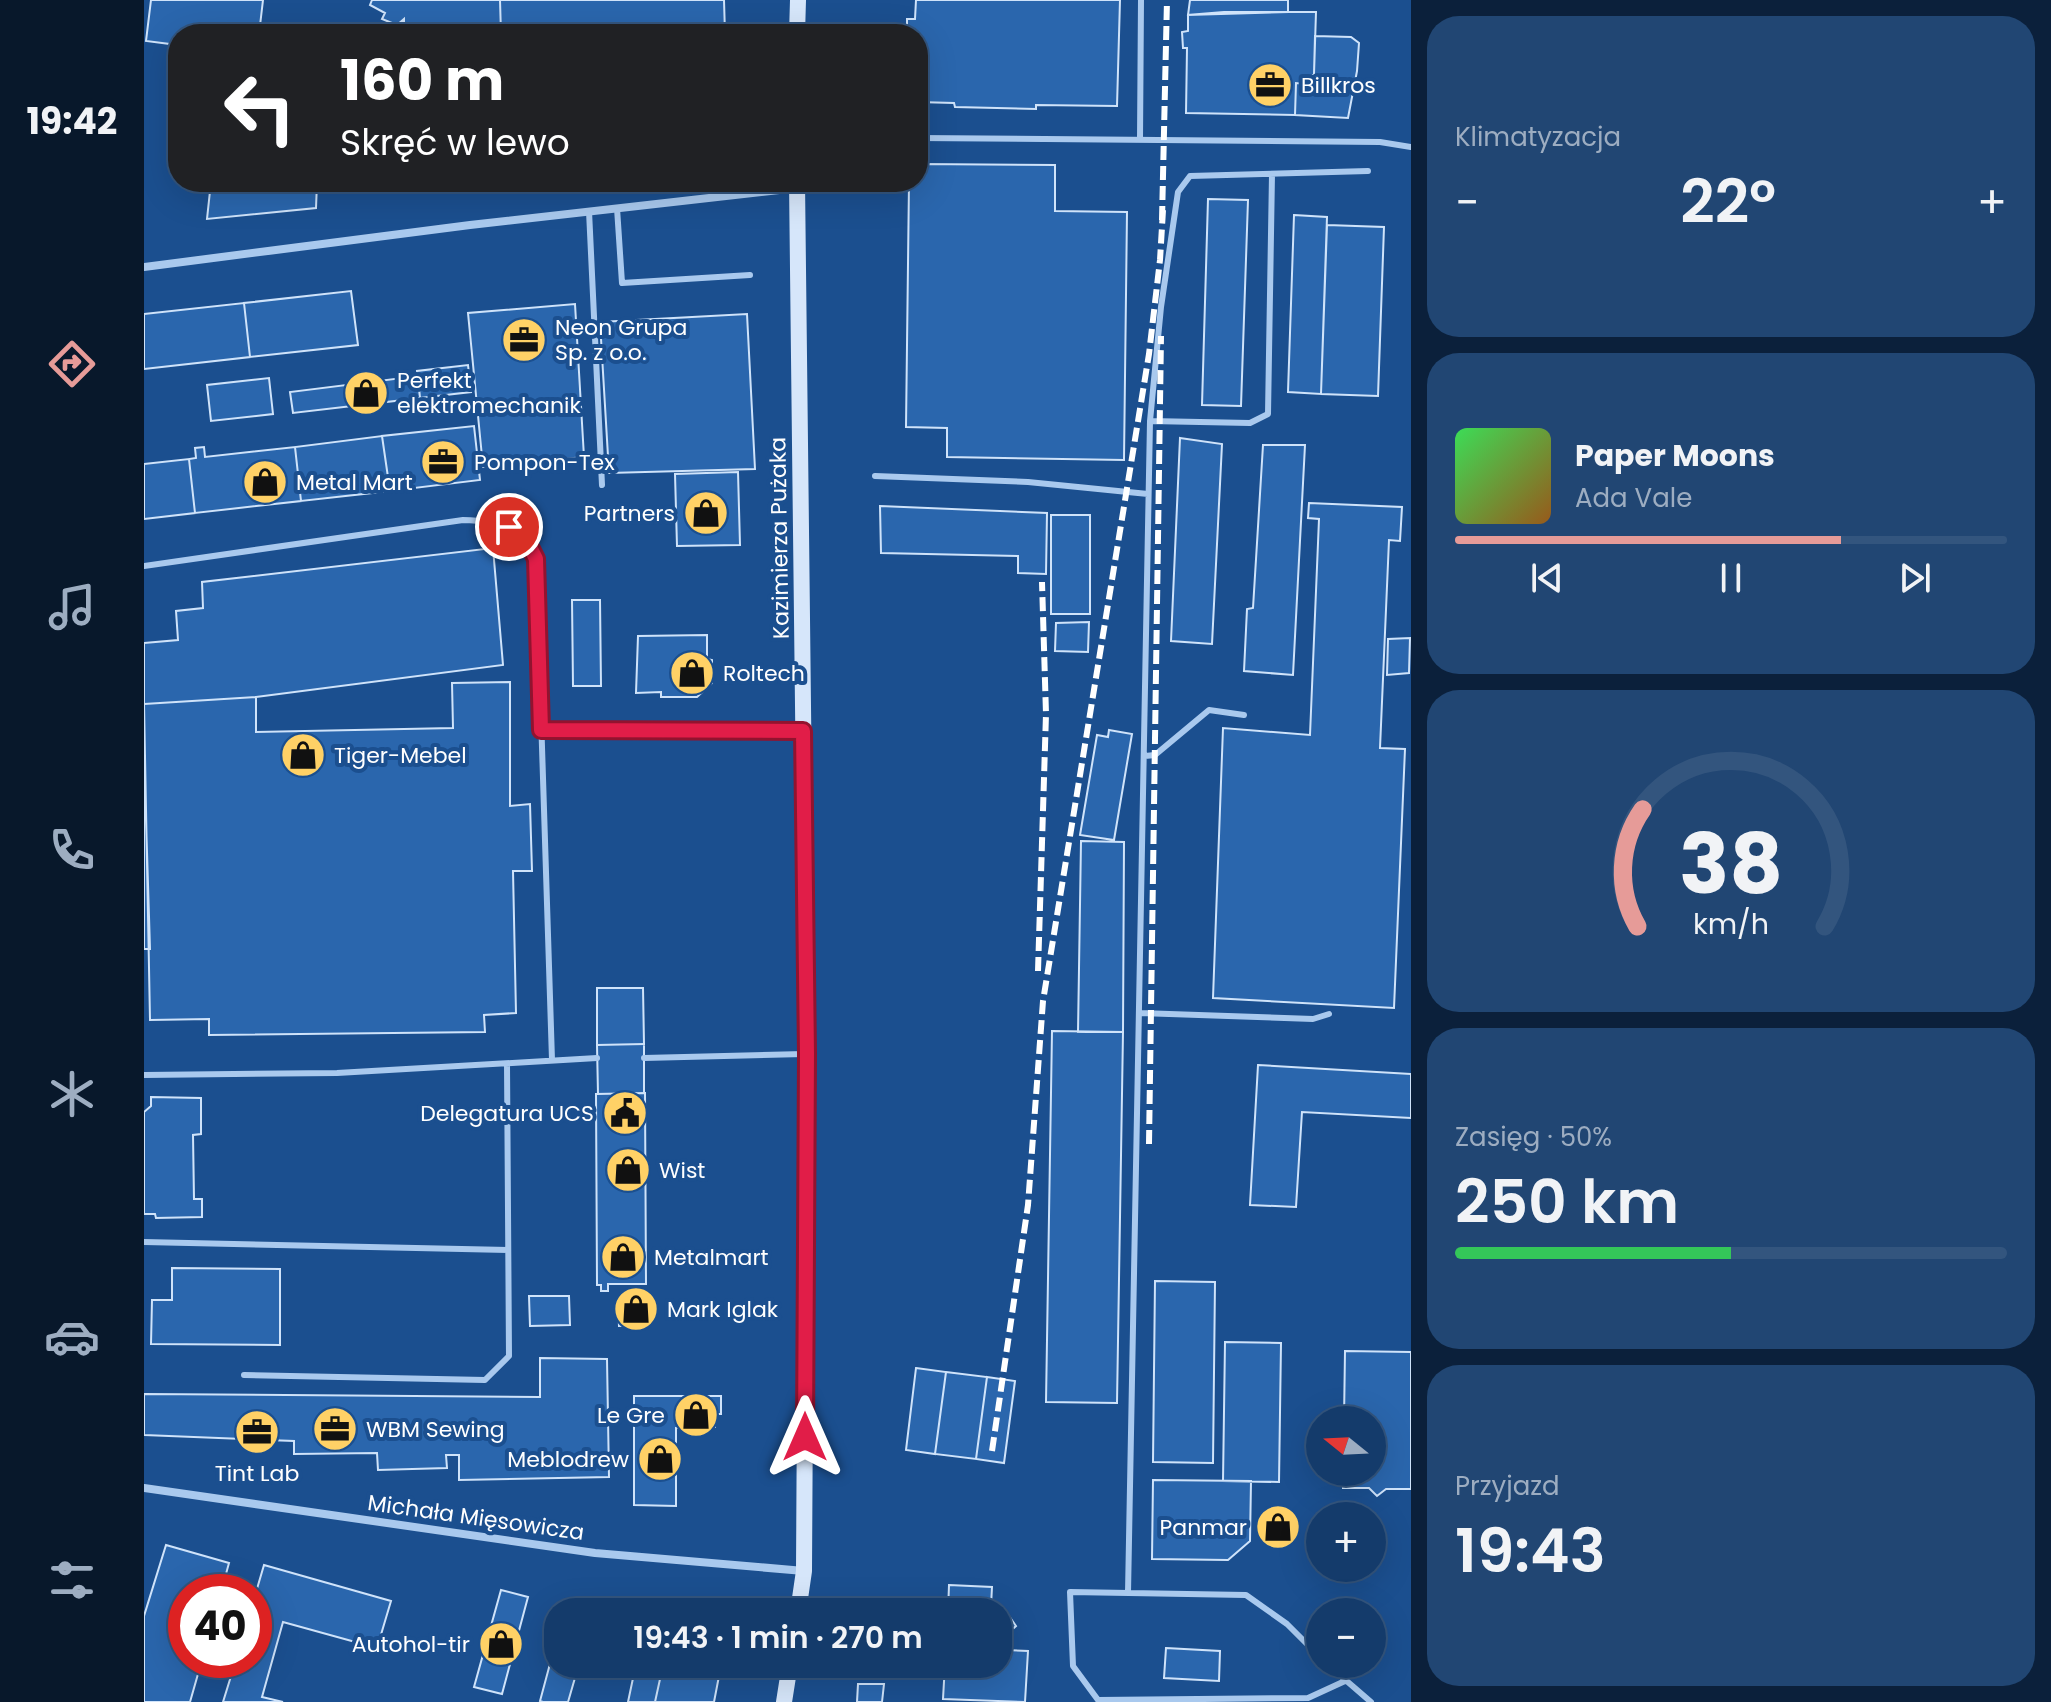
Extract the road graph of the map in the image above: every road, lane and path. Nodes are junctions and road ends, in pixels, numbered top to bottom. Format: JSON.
{"nodes":[{"id":1,"x":798,"y":0,"type":"edge"},
{"id":2,"x":1141,"y":0,"type":"edge"},
{"id":3,"x":797,"y":24,"type":"edge"},
{"id":4,"x":928,"y":138,"type":"edge"},
{"id":5,"x":1140,"y":139,"type":"junction"},
{"id":6,"x":1411,"y":147,"type":"edge"},
{"id":7,"x":1368,"y":171,"type":"dead end"},
{"id":8,"x":1272,"y":174,"type":"junction"},
{"id":9,"x":742,"y":192,"type":"edge"},
{"id":10,"x":797,"y":192,"type":"edge"},
{"id":11,"x":617,"y":208,"type":"junction"},
{"id":12,"x":589,"y":211,"type":"junction"},
{"id":13,"x":144,"y":267,"type":"edge"},
{"id":14,"x":750,"y":275,"type":"dead end"},
{"id":15,"x":1150,"y":421,"type":"junction"},
{"id":16,"x":875,"y":476,"type":"dead end"},
{"id":17,"x":602,"y":485,"type":"dead end"},
{"id":18,"x":1148,"y":494,"type":"junction"},
{"id":19,"x":144,"y":566,"type":"edge"},
{"id":20,"x":1244,"y":715,"type":"dead end"},
{"id":21,"x":541,"y":730,"type":"junction"},
{"id":22,"x":803,"y":731,"type":"junction"},
{"id":23,"x":1145,"y":756,"type":"junction"},
{"id":24,"x":1140,"y":1013,"type":"junction"},
{"id":25,"x":1329,"y":1014,"type":"dead end"},
{"id":26,"x":807,"y":1054,"type":"junction"},
{"id":27,"x":597,"y":1058,"type":"dead end"},
{"id":28,"x":644,"y":1058,"type":"dead end"},
{"id":29,"x":552,"y":1060,"type":"junction"},
{"id":30,"x":507,"y":1064,"type":"junction"},
{"id":31,"x":144,"y":1075,"type":"edge"},
{"id":32,"x":144,"y":1242,"type":"edge"},
{"id":33,"x":508,"y":1250,"type":"junction"},
{"id":34,"x":244,"y":1375,"type":"dead end"},
{"id":35,"x":144,"y":1488,"type":"edge"},
{"id":36,"x":804,"y":1571,"type":"junction"},
{"id":37,"x":1128,"y":1593,"type":"junction"},
{"id":38,"x":800,"y":1598,"type":"edge"},
{"id":39,"x":1306,"y":1643,"type":"edge"},
{"id":40,"x":788,"y":1678,"type":"edge"},
{"id":41,"x":1342,"y":1678,"type":"edge"},
{"id":42,"x":1345,"y":1681,"type":"junction"},
{"id":43,"x":784,"y":1702,"type":"edge"},
{"id":44,"x":1371,"y":1702,"type":"edge"}],
"edges":[{"from":1,"to":3,"type":"street"},
{"from":2,"to":5,"type":"lane"},
{"from":4,"to":5,"type":"lane"},
{"from":5,"to":6,"type":"lane"},
{"from":7,"to":8,"type":"lane"},
{"from":8,"to":15,"type":"lane"},
{"from":8,"to":15,"type":"lane"},
{"from":9,"to":11,"type":"street"},
{"from":10,"to":22,"type":"street","name":"Kazimierza Pużaka"},
{"from":11,"to":12,"type":"street"},
{"from":11,"to":14,"type":"lane"},
{"from":12,"to":13,"type":"street"},
{"from":12,"to":17,"type":"lane"},
{"from":15,"to":18,"type":"lane"},
{"from":16,"to":18,"type":"lane"},
{"from":18,"to":23,"type":"lane"},
{"from":19,"to":21,"type":"lane"},
{"from":20,"to":23,"type":"lane"},
{"from":21,"to":22,"type":"lane"},
{"from":21,"to":29,"type":"lane"},
{"from":22,"to":26,"type":"street","name":"Kazimierza Pużaka"},
{"from":23,"to":24,"type":"lane"},
{"from":24,"to":25,"type":"lane"},
{"from":24,"to":37,"type":"lane"},
{"from":26,"to":28,"type":"lane"},
{"from":26,"to":36,"type":"street","name":"Kazimierza Pużaka"},
{"from":27,"to":29,"type":"lane"},
{"from":29,"to":30,"type":"lane"},
{"from":30,"to":31,"type":"lane"},
{"from":30,"to":33,"type":"lane"},
{"from":32,"to":33,"type":"lane"},
{"from":33,"to":34,"type":"lane"},
{"from":35,"to":36,"type":"street","name":"Michała Mięsowicza"},
{"from":36,"to":38,"type":"street","name":"Kazimierza Pużaka"},
{"from":37,"to":39,"type":"lane"},
{"from":37,"to":42,"type":"lane"},
{"from":40,"to":43,"type":"street"},
{"from":41,"to":42,"type":"lane"},
{"from":42,"to":44,"type":"lane"}]}
